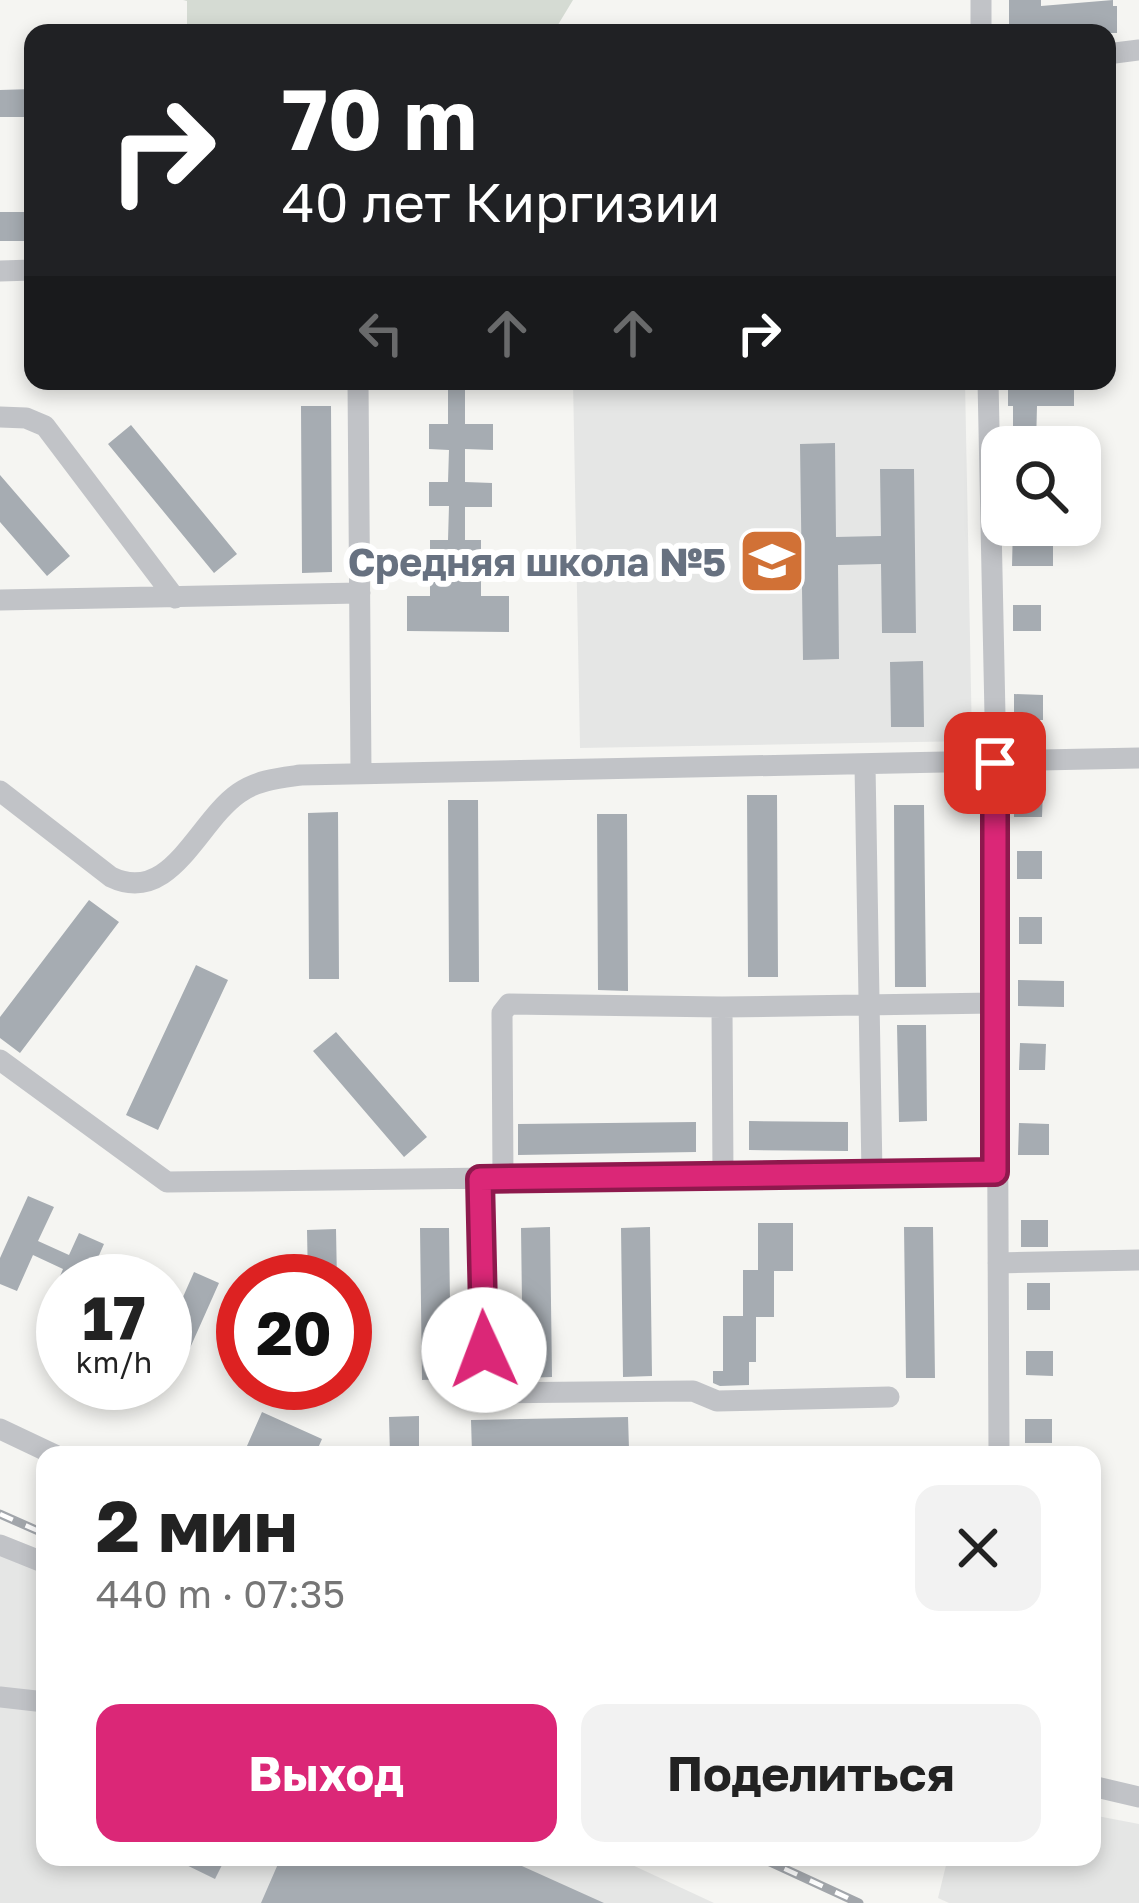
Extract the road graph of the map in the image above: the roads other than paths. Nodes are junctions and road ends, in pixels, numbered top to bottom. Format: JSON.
{"nodes":[{"id":1,"x":358,"y":390,"type":"edge"},
{"id":2,"x":988,"y":390,"type":"edge"},
{"id":3,"x":0,"y":417,"type":"edge"},
{"id":4,"x":360,"y":593,"type":"junction"},
{"id":5,"x":175,"y":598,"type":"junction"},
{"id":6,"x":0,"y":600,"type":"edge"},
{"id":7,"x":1139,"y":758,"type":"edge"},
{"id":8,"x":995,"y":763,"type":"junction"},
{"id":9,"x":865,"y":765,"type":"junction"},
{"id":10,"x":361,"y":773,"type":"junction"},
{"id":11,"x":0,"y":791,"type":"edge"},
{"id":12,"x":995,"y":1003,"type":"junction"},
{"id":13,"x":868,"y":1005,"type":"junction"},
{"id":14,"x":722,"y":1007,"type":"junction"},
{"id":15,"x":0,"y":1060,"type":"edge"},
{"id":16,"x":995,"y":1172,"type":"junction"},
{"id":17,"x":872,"y":1174,"type":"junction"},
{"id":18,"x":723,"y":1175,"type":"junction"},
{"id":19,"x":503,"y":1178,"type":"junction"},
{"id":20,"x":480,"y":1179,"type":"junction"},
{"id":21,"x":1139,"y":1261,"type":"edge"},
{"id":22,"x":998,"y":1263,"type":"junction"},
{"id":23,"x":889,"y":1397,"type":"dead end"},
{"id":24,"x":0,"y":1429,"type":"edge"},
{"id":25,"x":36,"y":1446,"type":"edge"},
{"id":26,"x":999,"y":1446,"type":"edge"},
{"id":27,"x":0,"y":1545,"type":"edge"},
{"id":28,"x":36,"y":1559,"type":"edge"},
{"id":29,"x":0,"y":1697,"type":"edge"},
{"id":30,"x":36,"y":1701,"type":"edge"},
{"id":31,"x":1101,"y":1788,"type":"edge"},
{"id":32,"x":1139,"y":1797,"type":"edge"}],
"edges":[{"from":1,"to":4,"type":"street"},
{"from":2,"to":8,"type":"street"},
{"from":3,"to":5,"type":"street"},
{"from":4,"to":5,"type":"street"},
{"from":4,"to":10,"type":"street"},
{"from":5,"to":6,"type":"street"},
{"from":7,"to":8,"type":"street"},
{"from":8,"to":9,"type":"street"},
{"from":8,"to":12,"type":"street"},
{"from":9,"to":10,"type":"street"},
{"from":9,"to":13,"type":"street"},
{"from":10,"to":11,"type":"street"},
{"from":12,"to":13,"type":"street"},
{"from":12,"to":16,"type":"street"},
{"from":13,"to":14,"type":"street"},
{"from":13,"to":17,"type":"street"},
{"from":14,"to":18,"type":"street"},
{"from":14,"to":19,"type":"street"},
{"from":15,"to":20,"type":"street"},
{"from":16,"to":17,"type":"street"},
{"from":16,"to":22,"type":"street"},
{"from":17,"to":18,"type":"street"},
{"from":18,"to":19,"type":"street"},
{"from":19,"to":20,"type":"street"},
{"from":20,"to":23,"type":"street"},
{"from":21,"to":22,"type":"street"},
{"from":22,"to":26,"type":"street"},
{"from":24,"to":25,"type":"street"},
{"from":27,"to":28,"type":"street"},
{"from":29,"to":30,"type":"street"},
{"from":31,"to":32,"type":"street"}]}
